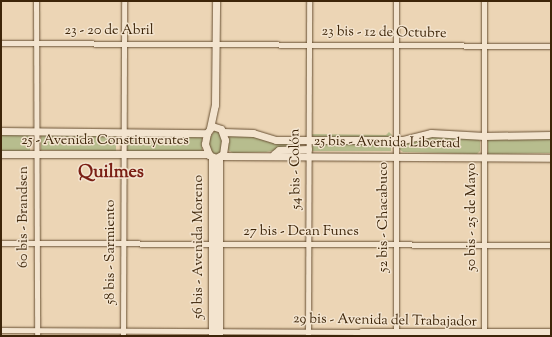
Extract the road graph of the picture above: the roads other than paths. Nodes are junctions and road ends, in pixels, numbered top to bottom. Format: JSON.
{"nodes":[{"id":1,"x":36,"y":1,"type":"edge"},
{"id":2,"x":124,"y":1,"type":"edge"},
{"id":3,"x":216,"y":1,"type":"edge"},
{"id":4,"x":309,"y":1,"type":"edge"},
{"id":5,"x":396,"y":1,"type":"edge"},
{"id":6,"x":484,"y":1,"type":"edge"},
{"id":7,"x":124,"y":42,"type":"junction"},
{"id":8,"x":1,"y":43,"type":"edge"},
{"id":9,"x":35,"y":43,"type":"junction"},
{"id":10,"x":216,"y":44,"type":"junction"},
{"id":11,"x":308,"y":44,"type":"junction"},
{"id":12,"x":396,"y":45,"type":"junction"},
{"id":13,"x":484,"y":46,"type":"junction"},
{"id":14,"x":551,"y":46,"type":"edge"},
{"id":15,"x":215,"y":105,"type":"junction"},
{"id":16,"x":208,"y":130,"type":"junction"},
{"id":17,"x":222,"y":130,"type":"junction"},
{"id":18,"x":1,"y":131,"type":"edge"},
{"id":19,"x":36,"y":131,"type":"junction"},
{"id":20,"x":124,"y":132,"type":"junction"},
{"id":21,"x":551,"y":135,"type":"edge"},
{"id":22,"x":484,"y":136,"type":"junction"},
{"id":23,"x":308,"y":140,"type":"junction"},
{"id":24,"x":395,"y":140,"type":"junction"},
{"id":25,"x":308,"y":152,"type":"junction"},
{"id":26,"x":36,"y":153,"type":"junction"},
{"id":27,"x":1,"y":154,"type":"edge"},
{"id":28,"x":124,"y":155,"type":"junction"},
{"id":29,"x":396,"y":155,"type":"junction"},
{"id":30,"x":215,"y":156,"type":"junction"},
{"id":31,"x":484,"y":157,"type":"junction"},
{"id":32,"x":551,"y":158,"type":"edge"},
{"id":33,"x":122,"y":242,"type":"junction"},
{"id":34,"x":1,"y":243,"type":"edge"},
{"id":35,"x":36,"y":243,"type":"junction"},
{"id":36,"x":215,"y":243,"type":"junction"},
{"id":37,"x":395,"y":244,"type":"junction"},
{"id":38,"x":309,"y":245,"type":"junction"},
{"id":39,"x":484,"y":245,"type":"junction"},
{"id":40,"x":551,"y":246,"type":"edge"},
{"id":41,"x":1,"y":330,"type":"edge"},
{"id":42,"x":37,"y":330,"type":"junction"},
{"id":43,"x":551,"y":332,"type":"edge"},
{"id":44,"x":123,"y":334,"type":"edge"},
{"id":45,"x":215,"y":334,"type":"edge"},
{"id":46,"x":308,"y":334,"type":"edge"},
{"id":47,"x":364,"y":334,"type":"edge"},
{"id":48,"x":536,"y":334,"type":"edge"},
{"id":49,"x":396,"y":335,"type":"edge"},
{"id":50,"x":418,"y":335,"type":"edge"},
{"id":51,"x":484,"y":335,"type":"edge"},
{"id":52,"x":37,"y":336,"type":"edge"},
{"id":53,"x":356,"y":336,"type":"edge"}],
"edges":[{"from":1,"to":9,"type":"street","name":"60 bis - Brandsen"},
{"from":2,"to":7,"type":"street","name":"58 bis - Sarmiento"},
{"from":3,"to":10,"type":"main road"},
{"from":4,"to":11,"type":"street","name":"54 bis - Colón"},
{"from":5,"to":12,"type":"street","name":"52 bis - Chacabuco"},
{"from":6,"to":13,"type":"street","name":"50 bis - 25 de Mayo"},
{"from":7,"to":9,"type":"street","name":"23 - 20 de Abril"},
{"from":7,"to":10,"type":"street","name":"23 - 20 de Abril"},
{"from":7,"to":20,"type":"street","name":"58 bis - Sarmiento"},
{"from":8,"to":9,"type":"street","name":"23 - 20 de Abril"},
{"from":9,"to":19,"type":"street","name":"60 bis - Brandsen"},
{"from":10,"to":11,"type":"street","name":"23 bis - 12 de Octubre"},
{"from":10,"to":15,"type":"main road"},
{"from":11,"to":12,"type":"street","name":"23 bis - 12 de Octubre"},
{"from":11,"to":23,"type":"street","name":"54 bis - Colón"},
{"from":12,"to":13,"type":"street","name":"23 bis - 12 de Octubre"},
{"from":12,"to":24,"type":"street","name":"52 bis - Chacabuco"},
{"from":13,"to":14,"type":"street","name":"23 bis - 12 de Octubre"},
{"from":13,"to":22,"type":"street","name":"50 bis - 25 de Mayo"},
{"from":15,"to":16,"type":"main road"},
{"from":15,"to":17,"type":"main road"},
{"from":16,"to":17,"type":"main road","name":"25 bis - Avenida Libertad"},
{"from":16,"to":20,"type":"main road","name":"25 - Avenida Constituyentes"},
{"from":16,"to":30,"type":"main road"},
{"from":17,"to":23,"type":"main road","name":"25 bis - Avenida Libertad"},
{"from":17,"to":30,"type":"main road"},
{"from":18,"to":19,"type":"main road","name":"25 - Avenida Constituyentes"},
{"from":19,"to":20,"type":"main road","name":"25 - Avenida Constituyentes"},
{"from":19,"to":26,"type":"street","name":"60 bis - Brandsen"},
{"from":20,"to":28,"type":"street","name":"58 bis - Sarmiento"},
{"from":21,"to":22,"type":"main road","name":"25 bis - Avenida Libertad"},
{"from":22,"to":24,"type":"main road","name":"25 bis - Avenida Libertad"},
{"from":22,"to":31,"type":"street","name":"50 bis - 25 de Mayo"},
{"from":23,"to":24,"type":"main road","name":"25 bis - Avenida Libertad"},
{"from":23,"to":25,"type":"street","name":"54 bis - Colón"},
{"from":24,"to":29,"type":"street","name":"52 bis - Chacabuco"},
{"from":25,"to":29,"type":"main road","name":"25 bis - Avenida Libertad"},
{"from":25,"to":30,"type":"main road","name":"25 bis - Avenida Libertad"},
{"from":25,"to":38,"type":"street","name":"54 bis - Colón"},
{"from":26,"to":27,"type":"main road","name":"25 - Avenida Constituyentes"},
{"from":26,"to":28,"type":"main road","name":"25 - Avenida Constituyentes"},
{"from":26,"to":35,"type":"street","name":"60 bis - Brandsen"},
{"from":28,"to":30,"type":"main road","name":"25 - Avenida Constituyentes"},
{"from":28,"to":33,"type":"street","name":"58 bis - Sarmiento"},
{"from":29,"to":31,"type":"main road","name":"25 bis - Avenida Libertad"},
{"from":29,"to":37,"type":"street","name":"52 bis - Chacabuco"},
{"from":30,"to":36,"type":"main road","name":"56 bis - Avenida Moreno"},
{"from":31,"to":32,"type":"main road","name":"25 bis - Avenida Libertad"},
{"from":31,"to":39,"type":"street","name":"50 bis - 25 de Mayo"},
{"from":33,"to":35,"type":"street","name":"27 bis - Dean Funes"},
{"from":33,"to":36,"type":"street","name":"27 bis - Dean Funes"},
{"from":33,"to":44,"type":"street","name":"58 bis - Sarmiento"},
{"from":34,"to":35,"type":"street","name":"27 bis - Dean Funes"},
{"from":35,"to":42,"type":"street","name":"60 bis - Brandsen"},
{"from":36,"to":38,"type":"street","name":"27 bis - Dean Funes"},
{"from":36,"to":45,"type":"main road","name":"56 bis - Avenida Moreno"},
{"from":37,"to":38,"type":"street","name":"27 bis - Dean Funes"},
{"from":37,"to":39,"type":"street","name":"27 bis - Dean Funes"},
{"from":37,"to":49,"type":"street","name":"52 bis - Chacabuco"},
{"from":38,"to":46,"type":"street","name":"54 bis - Colón"},
{"from":39,"to":40,"type":"street","name":"27 bis - Dean Funes"},
{"from":39,"to":51,"type":"street","name":"50 bis - 25 de Mayo"},
{"from":41,"to":42,"type":"street","name":"29 bis - Avenida del Trabajador"},
{"from":42,"to":44,"type":"street","name":"29 bis - Avenida del Trabajador"},
{"from":42,"to":52,"type":"street","name":"60 bis - Brandsen"},
{"from":43,"to":48,"type":"street","name":"29 bis - Avenida del Trabajador"},
{"from":44,"to":45,"type":"street","name":"29 bis - Avenida del Trabajador"},
{"from":45,"to":46,"type":"street","name":"29 bis - Avenida del Trabajador"},
{"from":46,"to":47,"type":"street","name":"29 bis - Avenida del Trabajador"},
{"from":47,"to":49,"type":"street","name":"29 bis - Avenida del Trabajador"},
{"from":47,"to":53,"type":"street"},
{"from":48,"to":51,"type":"street","name":"29 bis - Avenida del Trabajador"},
{"from":49,"to":50,"type":"street","name":"29 bis - Avenida del Trabajador"},
{"from":50,"to":51,"type":"street","name":"29 bis - Avenida del Trabajador"}]}
